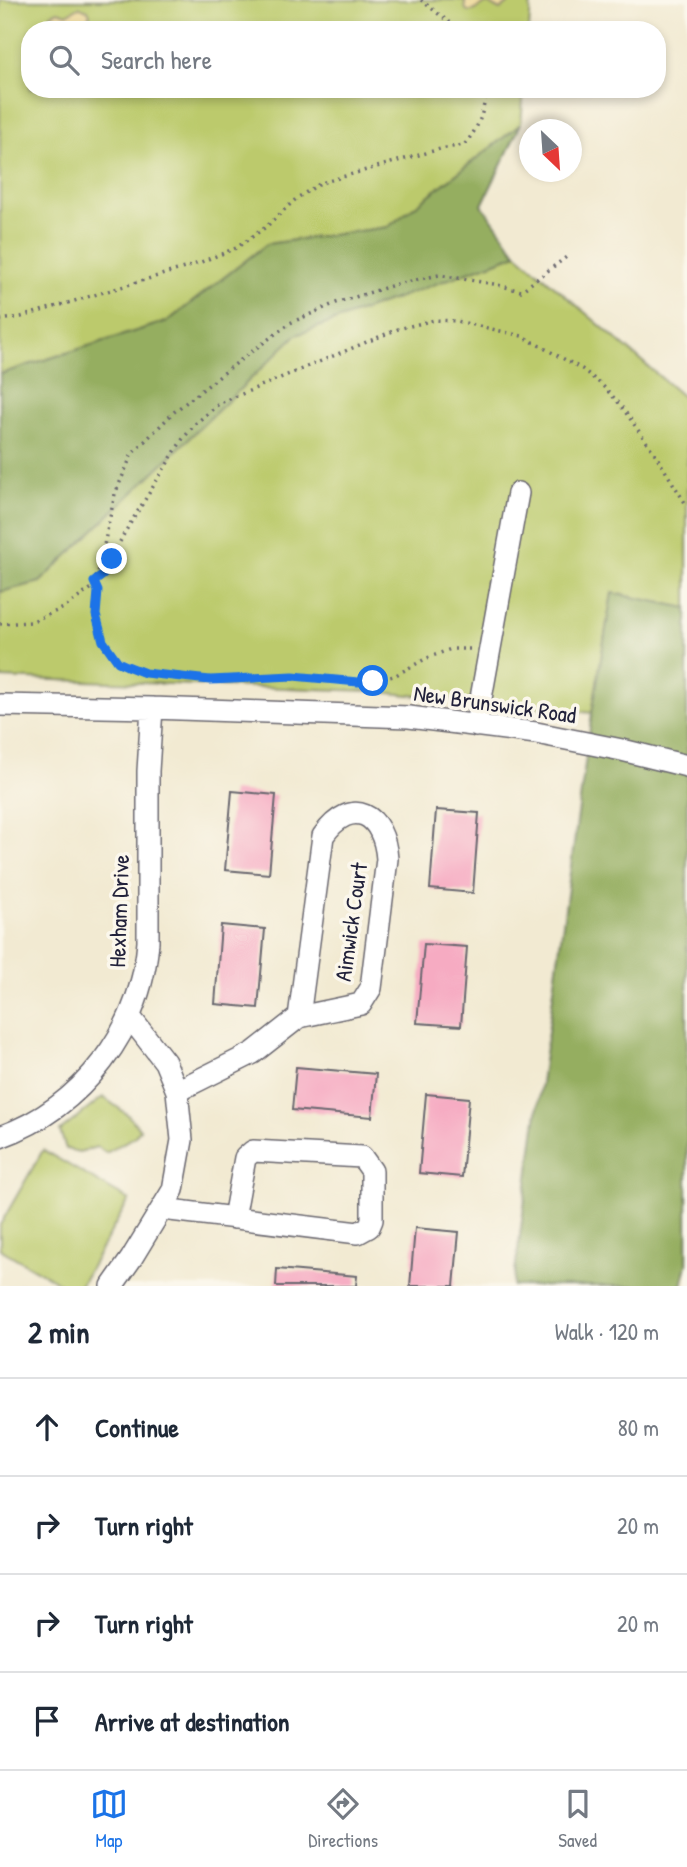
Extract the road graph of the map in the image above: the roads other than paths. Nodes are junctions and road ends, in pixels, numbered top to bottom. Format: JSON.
{"nodes":[{"id":1,"x":517,"y":493,"type":"dead end"},
{"id":2,"x":0,"y":705,"type":"edge"},
{"id":3,"x":152,"y":708,"type":"junction"},
{"id":4,"x":476,"y":726,"type":"junction"},
{"id":5,"x":687,"y":766,"type":"edge"},
{"id":6,"x":130,"y":1017,"type":"junction"},
{"id":7,"x":299,"y":1017,"type":"junction"},
{"id":8,"x":177,"y":1091,"type":"junction"},
{"id":9,"x":0,"y":1137,"type":"edge"},
{"id":10,"x":162,"y":1209,"type":"junction"},
{"id":11,"x":234,"y":1218,"type":"junction"},
{"id":12,"x":112,"y":1286,"type":"edge"}],
"edges":[{"from":1,"to":4,"type":"street"},
{"from":2,"to":3,"type":"street","name":"New Brunswick Road"},
{"from":3,"to":4,"type":"street","name":"New Brunswick Road"},
{"from":3,"to":6,"type":"street","name":"Hexham Drive"},
{"from":4,"to":5,"type":"street","name":"New Brunswick Road"},
{"from":6,"to":8,"type":"street"},
{"from":6,"to":9,"type":"street","name":"Hexham Drive"},
{"from":7,"to":7,"type":"street","name":"Aimwick Court"},
{"from":7,"to":8,"type":"street","name":"Aimwick Court"},
{"from":8,"to":10,"type":"street"},
{"from":10,"to":11,"type":"street"},
{"from":10,"to":12,"type":"street"},
{"from":11,"to":11,"type":"street"}]}
